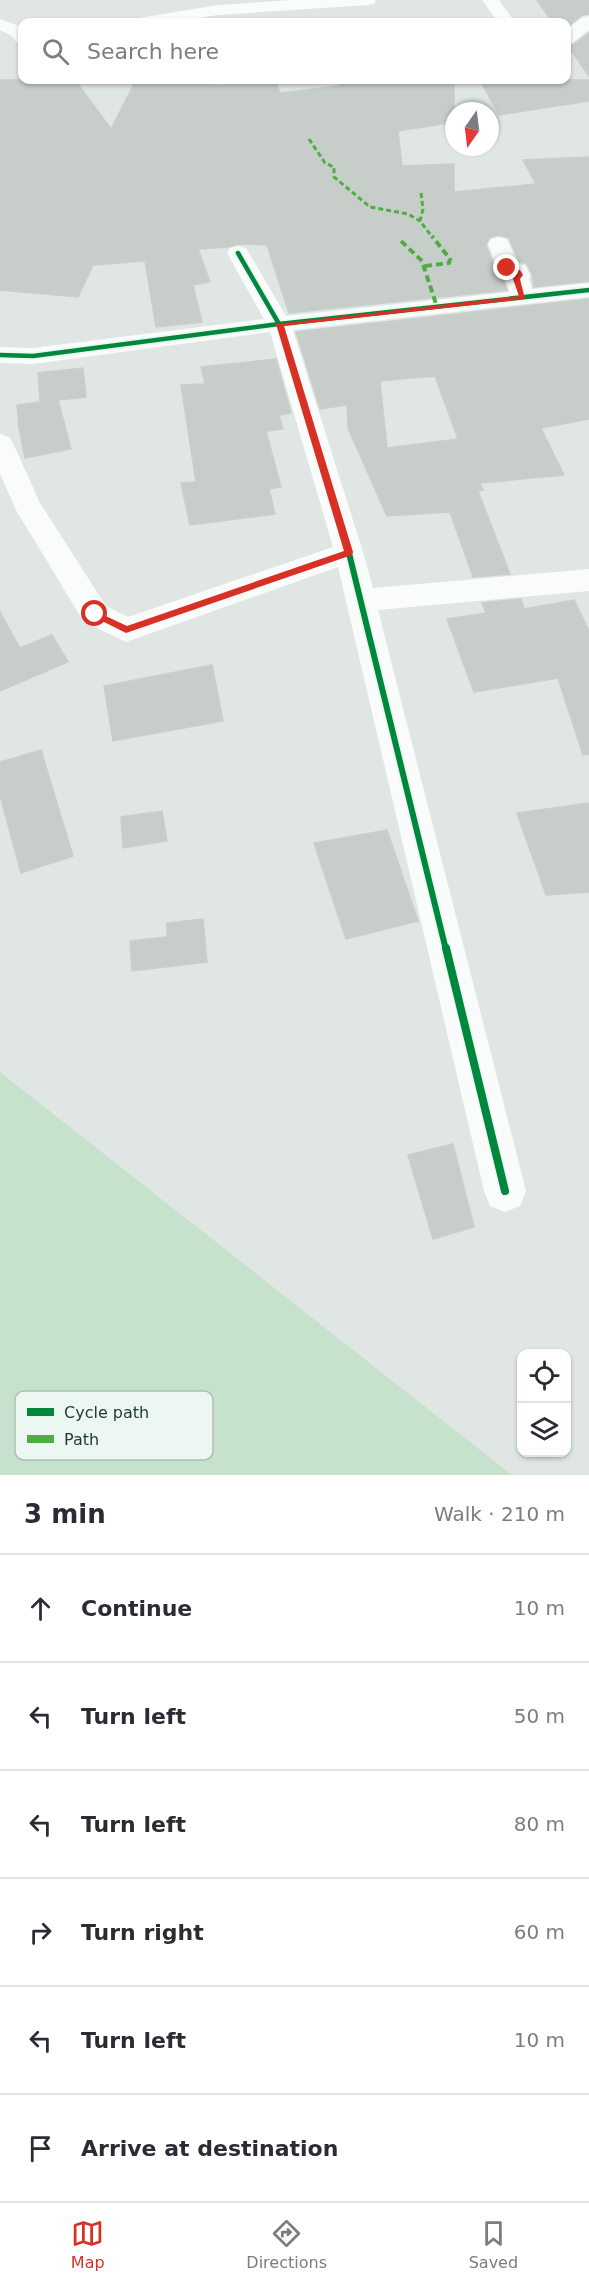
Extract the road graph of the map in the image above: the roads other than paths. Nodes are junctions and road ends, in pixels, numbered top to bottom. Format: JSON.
{"nodes":[{"id":1,"x":368,"y":0,"type":"edge"},
{"id":2,"x":490,"y":0,"type":"edge"},
{"id":3,"x":169,"y":18,"type":"edge"},
{"id":4,"x":503,"y":18,"type":"edge"},
{"id":5,"x":589,"y":21,"type":"edge"},
{"id":6,"x":0,"y":24,"type":"edge"},
{"id":7,"x":18,"y":32,"type":"edge"},
{"id":8,"x":571,"y":36,"type":"edge"},
{"id":9,"x":499,"y":244,"type":"dead end"},
{"id":10,"x":238,"y":253,"type":"dead end"},
{"id":11,"x":589,"y":291,"type":"edge"},
{"id":12,"x":523,"y":297,"type":"junction"},
{"id":13,"x":279,"y":324,"type":"junction"},
{"id":14,"x":0,"y":355,"type":"edge"},
{"id":15,"x":0,"y":443,"type":"edge"},
{"id":16,"x":349,"y":552,"type":"junction"},
{"id":17,"x":589,"y":580,"type":"edge"},
{"id":18,"x":361,"y":600,"type":"junction"},
{"id":19,"x":505,"y":1191,"type":"dead end"}],
"edges":[{"from":1,"to":3,"type":"street"},
{"from":2,"to":4,"type":"street"},
{"from":5,"to":8,"type":"street"},
{"from":6,"to":7,"type":"street"},
{"from":9,"to":12,"type":"street"},
{"from":10,"to":13,"type":"street"},
{"from":11,"to":12,"type":"street"},
{"from":12,"to":13,"type":"street"},
{"from":13,"to":14,"type":"street"},
{"from":13,"to":16,"type":"street"},
{"from":15,"to":16,"type":"street"},
{"from":16,"to":18,"type":"street"},
{"from":17,"to":18,"type":"street"},
{"from":18,"to":19,"type":"street"}]}
